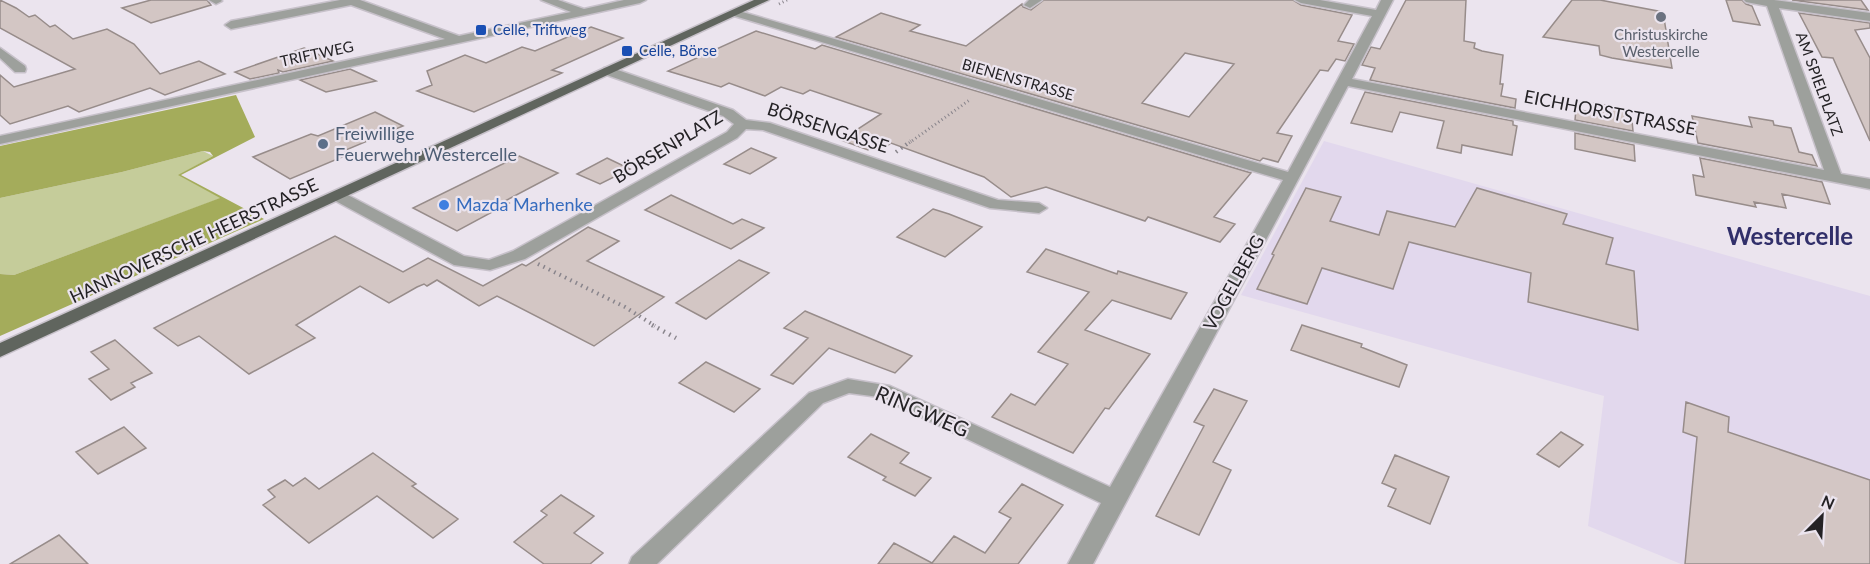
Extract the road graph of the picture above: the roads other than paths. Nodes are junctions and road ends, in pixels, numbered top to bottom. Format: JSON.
{"nodes":[{"id":1,"x":547,"y":0,"type":"edge"},
{"id":2,"x":640,"y":0,"type":"edge"},
{"id":3,"x":763,"y":0,"type":"edge"},
{"id":4,"x":1301,"y":0,"type":"edge"},
{"id":5,"x":1387,"y":0,"type":"edge"},
{"id":6,"x":1750,"y":0,"type":"edge"},
{"id":7,"x":1772,"y":3,"type":"junction"},
{"id":8,"x":585,"y":12,"type":"junction"},
{"id":9,"x":735,"y":13,"type":"junction"},
{"id":10,"x":1379,"y":14,"type":"junction"},
{"id":11,"x":1870,"y":17,"type":"edge"},
{"id":12,"x":231,"y":25,"type":"dead end"},
{"id":13,"x":459,"y":40,"type":"junction"},
{"id":14,"x":0,"y":52,"type":"edge"},
{"id":15,"x":20,"y":69,"type":"dead end"},
{"id":16,"x":609,"y":71,"type":"junction"},
{"id":17,"x":1343,"y":81,"type":"junction"},
{"id":18,"x":742,"y":124,"type":"junction"},
{"id":19,"x":0,"y":140,"type":"edge"},
{"id":20,"x":1834,"y":176,"type":"junction"},
{"id":21,"x":1292,"y":178,"type":"junction"},
{"id":22,"x":1870,"y":184,"type":"edge"},
{"id":23,"x":338,"y":196,"type":"junction"},
{"id":24,"x":1039,"y":208,"type":"dead end"},
{"id":25,"x":0,"y":351,"type":"edge"},
{"id":26,"x":1114,"y":499,"type":"junction"},
{"id":27,"x":641,"y":564,"type":"edge"},
{"id":28,"x":1080,"y":564,"type":"edge"}],
"edges":[{"from":1,"to":8,"type":"street"},
{"from":2,"to":8,"type":"street","name":"TRIFTWEG"},
{"from":3,"to":9,"type":"main road","name":"HANNOVERSCHE HEERSTRASSE"},
{"from":4,"to":10,"type":"street"},
{"from":5,"to":10,"type":"street","name":"VOGELBERG"},
{"from":6,"to":7,"type":"street"},
{"from":7,"to":11,"type":"street"},
{"from":7,"to":20,"type":"street","name":"AM SPIELPLATZ"},
{"from":8,"to":13,"type":"street","name":"TRIFTWEG"},
{"from":9,"to":16,"type":"main road","name":"HANNOVERSCHE HEERSTRASSE"},
{"from":9,"to":21,"type":"street","name":"BIENENSTRASSE"},
{"from":10,"to":17,"type":"street","name":"VOGELBERG"},
{"from":12,"to":13,"type":"street"},
{"from":13,"to":19,"type":"street","name":"TRIFTWEG"},
{"from":14,"to":15,"type":"street"},
{"from":16,"to":18,"type":"street","name":"BÖRSENGASSE"},
{"from":16,"to":23,"type":"main road","name":"HANNOVERSCHE HEERSTRASSE"},
{"from":17,"to":20,"type":"street","name":"EICHHORSTSTRASSE"},
{"from":17,"to":21,"type":"street","name":"VOGELBERG"},
{"from":18,"to":23,"type":"street","name":"BÖRSENPLATZ"},
{"from":18,"to":24,"type":"street","name":"BÖRSENGASSE"},
{"from":20,"to":22,"type":"street","name":"EICHHORSTSTRASSE"},
{"from":21,"to":26,"type":"street","name":"VOGELBERG"},
{"from":23,"to":25,"type":"main road","name":"HANNOVERSCHE HEERSTRASSE"},
{"from":26,"to":27,"type":"street","name":"RINGWEG"},
{"from":26,"to":28,"type":"street","name":"VOGELBERG"}]}
